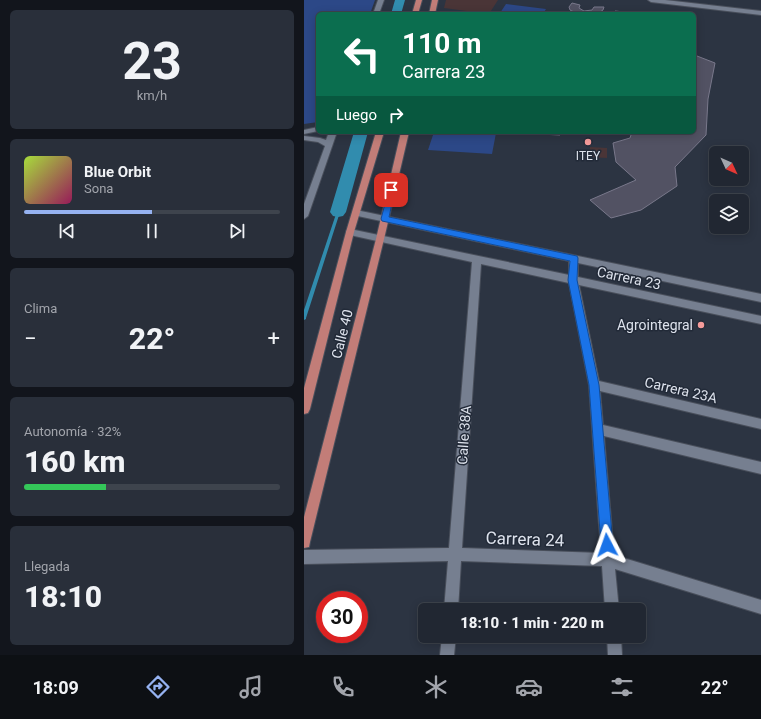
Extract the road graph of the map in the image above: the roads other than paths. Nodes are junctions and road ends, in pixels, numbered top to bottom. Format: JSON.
{"nodes":[{"id":1,"x":382,"y":0,"type":"edge"},
{"id":2,"x":419,"y":0,"type":"edge"},
{"id":3,"x":435,"y":0,"type":"edge"},
{"id":4,"x":651,"y":0,"type":"edge"},
{"id":5,"x":377,"y":12,"type":"edge"},
{"id":6,"x":416,"y":12,"type":"edge"},
{"id":7,"x":432,"y":12,"type":"edge"},
{"id":8,"x":761,"y":13,"type":"edge"},
{"id":9,"x":316,"y":129,"type":"edge"},
{"id":10,"x":304,"y":132,"type":"edge"},
{"id":11,"x":332,"y":134,"type":"edge"},
{"id":12,"x":379,"y":134,"type":"edge"},
{"id":13,"x":405,"y":134,"type":"edge"},
{"id":14,"x":304,"y":138,"type":"edge"},
{"id":15,"x":329,"y":145,"type":"junction"},
{"id":16,"x":356,"y":213,"type":"junction"},
{"id":17,"x":304,"y":216,"type":"edge"},
{"id":18,"x":384,"y":219,"type":"junction"},
{"id":19,"x":350,"y":232,"type":"junction"},
{"id":20,"x":380,"y":238,"type":"junction"},
{"id":21,"x":574,"y":258,"type":"junction"},
{"id":22,"x":477,"y":259,"type":"junction"},
{"id":23,"x":573,"y":280,"type":"junction"},
{"id":24,"x":761,"y":298,"type":"edge"},
{"id":25,"x":761,"y":320,"type":"edge"},
{"id":26,"x":594,"y":385,"type":"junction"},
{"id":27,"x":304,"y":409,"type":"edge"},
{"id":28,"x":761,"y":424,"type":"edge"},
{"id":29,"x":598,"y":429,"type":"junction"},
{"id":30,"x":761,"y":468,"type":"edge"},
{"id":31,"x":304,"y":542,"type":"edge"},
{"id":32,"x":455,"y":554,"type":"junction"},
{"id":33,"x":304,"y":557,"type":"edge"},
{"id":34,"x":608,"y":560,"type":"junction"},
{"id":35,"x":452,"y":603,"type":"edge"},
{"id":36,"x":611,"y":603,"type":"edge"},
{"id":37,"x":761,"y":607,"type":"edge"},
{"id":38,"x":448,"y":643,"type":"edge"},
{"id":39,"x":614,"y":643,"type":"edge"},
{"id":40,"x":447,"y":655,"type":"edge"},
{"id":41,"x":615,"y":655,"type":"edge"}],
"edges":[{"from":1,"to":5,"type":"street"},
{"from":2,"to":6,"type":"main road"},
{"from":3,"to":7,"type":"main road"},
{"from":4,"to":8,"type":"street"},
{"from":9,"to":10,"type":"street"},
{"from":11,"to":15,"type":"street"},
{"from":12,"to":16,"type":"main road","name":"Calle 40"},
{"from":13,"to":18,"type":"main road","name":"Calle 40"},
{"from":14,"to":15,"type":"street"},
{"from":15,"to":17,"type":"street"},
{"from":16,"to":18,"type":"street","name":"Carrera 23"},
{"from":16,"to":19,"type":"main road","name":"Calle 40"},
{"from":18,"to":20,"type":"main road","name":"Calle 40"},
{"from":18,"to":21,"type":"street","name":"Carrera 23"},
{"from":19,"to":20,"type":"street","name":"Carrera 23"},
{"from":19,"to":27,"type":"main road","name":"Calle 40"},
{"from":20,"to":22,"type":"street","name":"Carrera 23"},
{"from":20,"to":31,"type":"main road","name":"Calle 40"},
{"from":21,"to":23,"type":"street"},
{"from":21,"to":24,"type":"street","name":"Carrera 23"},
{"from":22,"to":23,"type":"street","name":"Carrera 23"},
{"from":22,"to":32,"type":"street","name":"Calle 38A"},
{"from":23,"to":25,"type":"street","name":"Carrera 23"},
{"from":23,"to":26,"type":"street"},
{"from":26,"to":28,"type":"street","name":"Carrera 23A"},
{"from":26,"to":29,"type":"street"},
{"from":29,"to":30,"type":"street"},
{"from":29,"to":34,"type":"street"},
{"from":32,"to":33,"type":"street","name":"Carrera 24"},
{"from":32,"to":34,"type":"street","name":"Carrera 24"},
{"from":32,"to":35,"type":"street","name":"Calle 38A"},
{"from":34,"to":36,"type":"street"},
{"from":34,"to":37,"type":"street","name":"Carrera 24"},
{"from":38,"to":40,"type":"street"},
{"from":39,"to":41,"type":"street"}]}
